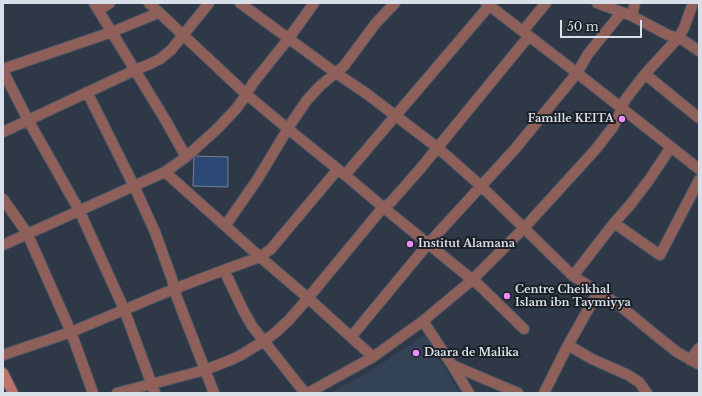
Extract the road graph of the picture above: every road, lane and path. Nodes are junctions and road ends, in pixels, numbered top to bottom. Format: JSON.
{"nodes":[{"id":1,"x":110,"y":3,"type":"edge"},
{"id":2,"x":149,"y":3,"type":"edge"},
{"id":3,"x":209,"y":3,"type":"edge"},
{"id":4,"x":240,"y":3,"type":"edge"},
{"id":5,"x":314,"y":3,"type":"edge"},
{"id":6,"x":395,"y":3,"type":"edge"},
{"id":7,"x":546,"y":3,"type":"edge"},
{"id":8,"x":597,"y":3,"type":"edge"},
{"id":9,"x":635,"y":3,"type":"edge"},
{"id":10,"x":693,"y":3,"type":"edge"},
{"id":11,"x":488,"y":4,"type":"edge"},
{"id":12,"x":96,"y":6,"type":"edge"},
{"id":13,"x":158,"y":12,"type":"junction"},
{"id":14,"x":621,"y":13,"type":"junction"},
{"id":15,"x":632,"y":16,"type":"junction"},
{"id":16,"x":112,"y":32,"type":"junction"},
{"id":17,"x":526,"y":33,"type":"junction"},
{"id":18,"x":183,"y":35,"type":"junction"},
{"id":19,"x":289,"y":38,"type":"junction"},
{"id":20,"x":678,"y":38,"type":"junction"},
{"id":21,"x":699,"y":51,"type":"edge"},
{"id":22,"x":3,"y":70,"type":"edge"},
{"id":23,"x":135,"y":70,"type":"junction"},
{"id":24,"x":336,"y":73,"type":"junction"},
{"id":25,"x":577,"y":73,"type":"junction"},
{"id":26,"x":645,"y":74,"type":"junction"},
{"id":27,"x":87,"y":92,"type":"junction"},
{"id":28,"x":246,"y":94,"type":"junction"},
{"id":29,"x":622,"y":108,"type":"junction"},
{"id":30,"x":395,"y":116,"type":"junction"},
{"id":31,"x":699,"y":118,"type":"edge"},
{"id":32,"x":28,"y":120,"type":"junction"},
{"id":33,"x":288,"y":129,"type":"junction"},
{"id":34,"x":3,"y":132,"type":"edge"},
{"id":35,"x":671,"y":147,"type":"junction"},
{"id":36,"x":438,"y":148,"type":"junction"},
{"id":37,"x":186,"y":157,"type":"junction"},
{"id":38,"x":699,"y":169,"type":"edge"},
{"id":39,"x":165,"y":172,"type":"junction"},
{"id":40,"x":342,"y":172,"type":"junction"},
{"id":41,"x":699,"y":180,"type":"edge"},
{"id":42,"x":134,"y":186,"type":"junction"},
{"id":43,"x":481,"y":186,"type":"junction"},
{"id":44,"x":3,"y":199,"type":"edge"},
{"id":45,"x":384,"y":208,"type":"junction"},
{"id":46,"x":79,"y":210,"type":"junction"},
{"id":47,"x":614,"y":223,"type":"junction"},
{"id":48,"x":225,"y":226,"type":"junction"},
{"id":49,"x":524,"y":228,"type":"junction"},
{"id":50,"x":27,"y":233,"type":"junction"},
{"id":51,"x":428,"y":244,"type":"junction"},
{"id":52,"x":3,"y":245,"type":"edge"},
{"id":53,"x":260,"y":257,"type":"junction"},
{"id":54,"x":224,"y":270,"type":"junction"},
{"id":55,"x":573,"y":276,"type":"junction"},
{"id":56,"x":472,"y":280,"type":"junction"},
{"id":57,"x":174,"y":289,"type":"junction"},
{"id":58,"x":598,"y":292,"type":"junction"},
{"id":59,"x":308,"y":298,"type":"junction"},
{"id":60,"x":124,"y":309,"type":"junction"},
{"id":61,"x":423,"y":321,"type":"junction"},
{"id":62,"x":524,"y":330,"type":"dead end"},
{"id":63,"x":71,"y":332,"type":"junction"},
{"id":64,"x":351,"y":337,"type":"junction"},
{"id":65,"x":264,"y":341,"type":"junction"},
{"id":66,"x":568,"y":345,"type":"junction"},
{"id":67,"x":699,"y":348,"type":"edge"},
{"id":68,"x":3,"y":355,"type":"edge"},
{"id":69,"x":373,"y":357,"type":"junction"},
{"id":70,"x":452,"y":365,"type":"junction"},
{"id":71,"x":205,"y":370,"type":"junction"},
{"id":72,"x":3,"y":373,"type":"edge"},
{"id":73,"x":154,"y":389,"type":"edge"},
{"id":74,"x":13,"y":393,"type":"edge"},
{"id":75,"x":93,"y":393,"type":"edge"},
{"id":76,"x":116,"y":393,"type":"edge"},
{"id":77,"x":214,"y":393,"type":"edge"},
{"id":78,"x":305,"y":393,"type":"edge"},
{"id":79,"x":308,"y":393,"type":"edge"},
{"id":80,"x":469,"y":393,"type":"edge"},
{"id":81,"x":518,"y":393,"type":"edge"},
{"id":82,"x":544,"y":393,"type":"edge"},
{"id":83,"x":647,"y":393,"type":"edge"}],
"edges":[{"from":1,"to":12,"type":"street"},
{"from":2,"to":13,"type":"street"},
{"from":3,"to":18,"type":"street"},
{"from":4,"to":19,"type":"street"},
{"from":5,"to":19,"type":"street"},
{"from":6,"to":24,"type":"street"},
{"from":7,"to":17,"type":"street"},
{"from":8,"to":14,"type":"street"},
{"from":9,"to":15,"type":"street"},
{"from":10,"to":20,"type":"street"},
{"from":11,"to":17,"type":"street"},
{"from":11,"to":30,"type":"street"},
{"from":12,"to":16,"type":"street"},
{"from":13,"to":16,"type":"street"},
{"from":13,"to":18,"type":"street"},
{"from":14,"to":15,"type":"street"},
{"from":14,"to":25,"type":"street"},
{"from":15,"to":20,"type":"street"},
{"from":16,"to":22,"type":"street"},
{"from":16,"to":23,"type":"street"},
{"from":17,"to":25,"type":"street"},
{"from":17,"to":36,"type":"street"},
{"from":18,"to":23,"type":"street"},
{"from":18,"to":28,"type":"street"},
{"from":19,"to":24,"type":"street"},
{"from":19,"to":28,"type":"street"},
{"from":20,"to":21,"type":"street"},
{"from":20,"to":26,"type":"street"},
{"from":22,"to":32,"type":"street"},
{"from":23,"to":27,"type":"street"},
{"from":23,"to":37,"type":"street"},
{"from":24,"to":30,"type":"street"},
{"from":24,"to":33,"type":"street"},
{"from":25,"to":29,"type":"street"},
{"from":25,"to":43,"type":"street"},
{"from":26,"to":29,"type":"street"},
{"from":26,"to":31,"type":"street"},
{"from":27,"to":32,"type":"street"},
{"from":27,"to":42,"type":"street"},
{"from":28,"to":33,"type":"street"},
{"from":28,"to":37,"type":"street"},
{"from":29,"to":35,"type":"street"},
{"from":29,"to":49,"type":"street"},
{"from":30,"to":36,"type":"street"},
{"from":30,"to":40,"type":"street"},
{"from":32,"to":34,"type":"street"},
{"from":32,"to":46,"type":"street"},
{"from":33,"to":40,"type":"street"},
{"from":33,"to":48,"type":"street"},
{"from":35,"to":38,"type":"street"},
{"from":35,"to":47,"type":"street"},
{"from":36,"to":43,"type":"street"},
{"from":36,"to":45,"type":"street"},
{"from":37,"to":39,"type":"street"},
{"from":39,"to":42,"type":"street"},
{"from":39,"to":48,"type":"street"},
{"from":40,"to":45,"type":"street"},
{"from":40,"to":53,"type":"street"},
{"from":41,"to":47,"type":"street"},
{"from":42,"to":46,"type":"street"},
{"from":42,"to":57,"type":"street"},
{"from":43,"to":49,"type":"street"},
{"from":43,"to":51,"type":"street"},
{"from":44,"to":50,"type":"street"},
{"from":45,"to":51,"type":"street"},
{"from":45,"to":59,"type":"street"},
{"from":46,"to":50,"type":"street"},
{"from":46,"to":60,"type":"street"},
{"from":47,"to":55,"type":"street"},
{"from":48,"to":53,"type":"street"},
{"from":49,"to":55,"type":"street"},
{"from":49,"to":56,"type":"street"},
{"from":50,"to":52,"type":"street"},
{"from":50,"to":63,"type":"street"},
{"from":51,"to":56,"type":"street"},
{"from":51,"to":64,"type":"street"},
{"from":53,"to":54,"type":"street"},
{"from":53,"to":59,"type":"street"},
{"from":54,"to":57,"type":"street"},
{"from":54,"to":65,"type":"street"},
{"from":55,"to":58,"type":"street"},
{"from":56,"to":61,"type":"street"},
{"from":56,"to":62,"type":"street"},
{"from":57,"to":60,"type":"street"},
{"from":57,"to":71,"type":"street"},
{"from":58,"to":66,"type":"street"},
{"from":58,"to":67,"type":"street"},
{"from":59,"to":64,"type":"street"},
{"from":59,"to":65,"type":"street"},
{"from":60,"to":63,"type":"street"},
{"from":60,"to":73,"type":"street"},
{"from":61,"to":69,"type":"street"},
{"from":61,"to":70,"type":"street"},
{"from":63,"to":68,"type":"street"},
{"from":63,"to":75,"type":"street"},
{"from":64,"to":69,"type":"street"},
{"from":65,"to":71,"type":"street"},
{"from":65,"to":78,"type":"street"},
{"from":66,"to":82,"type":"street"},
{"from":66,"to":83,"type":"street"},
{"from":69,"to":79,"type":"street"},
{"from":70,"to":80,"type":"street"},
{"from":70,"to":81,"type":"street"},
{"from":71,"to":73,"type":"street"},
{"from":71,"to":77,"type":"street"},
{"from":72,"to":74,"type":"main road"},
{"from":73,"to":76,"type":"street"}]}
